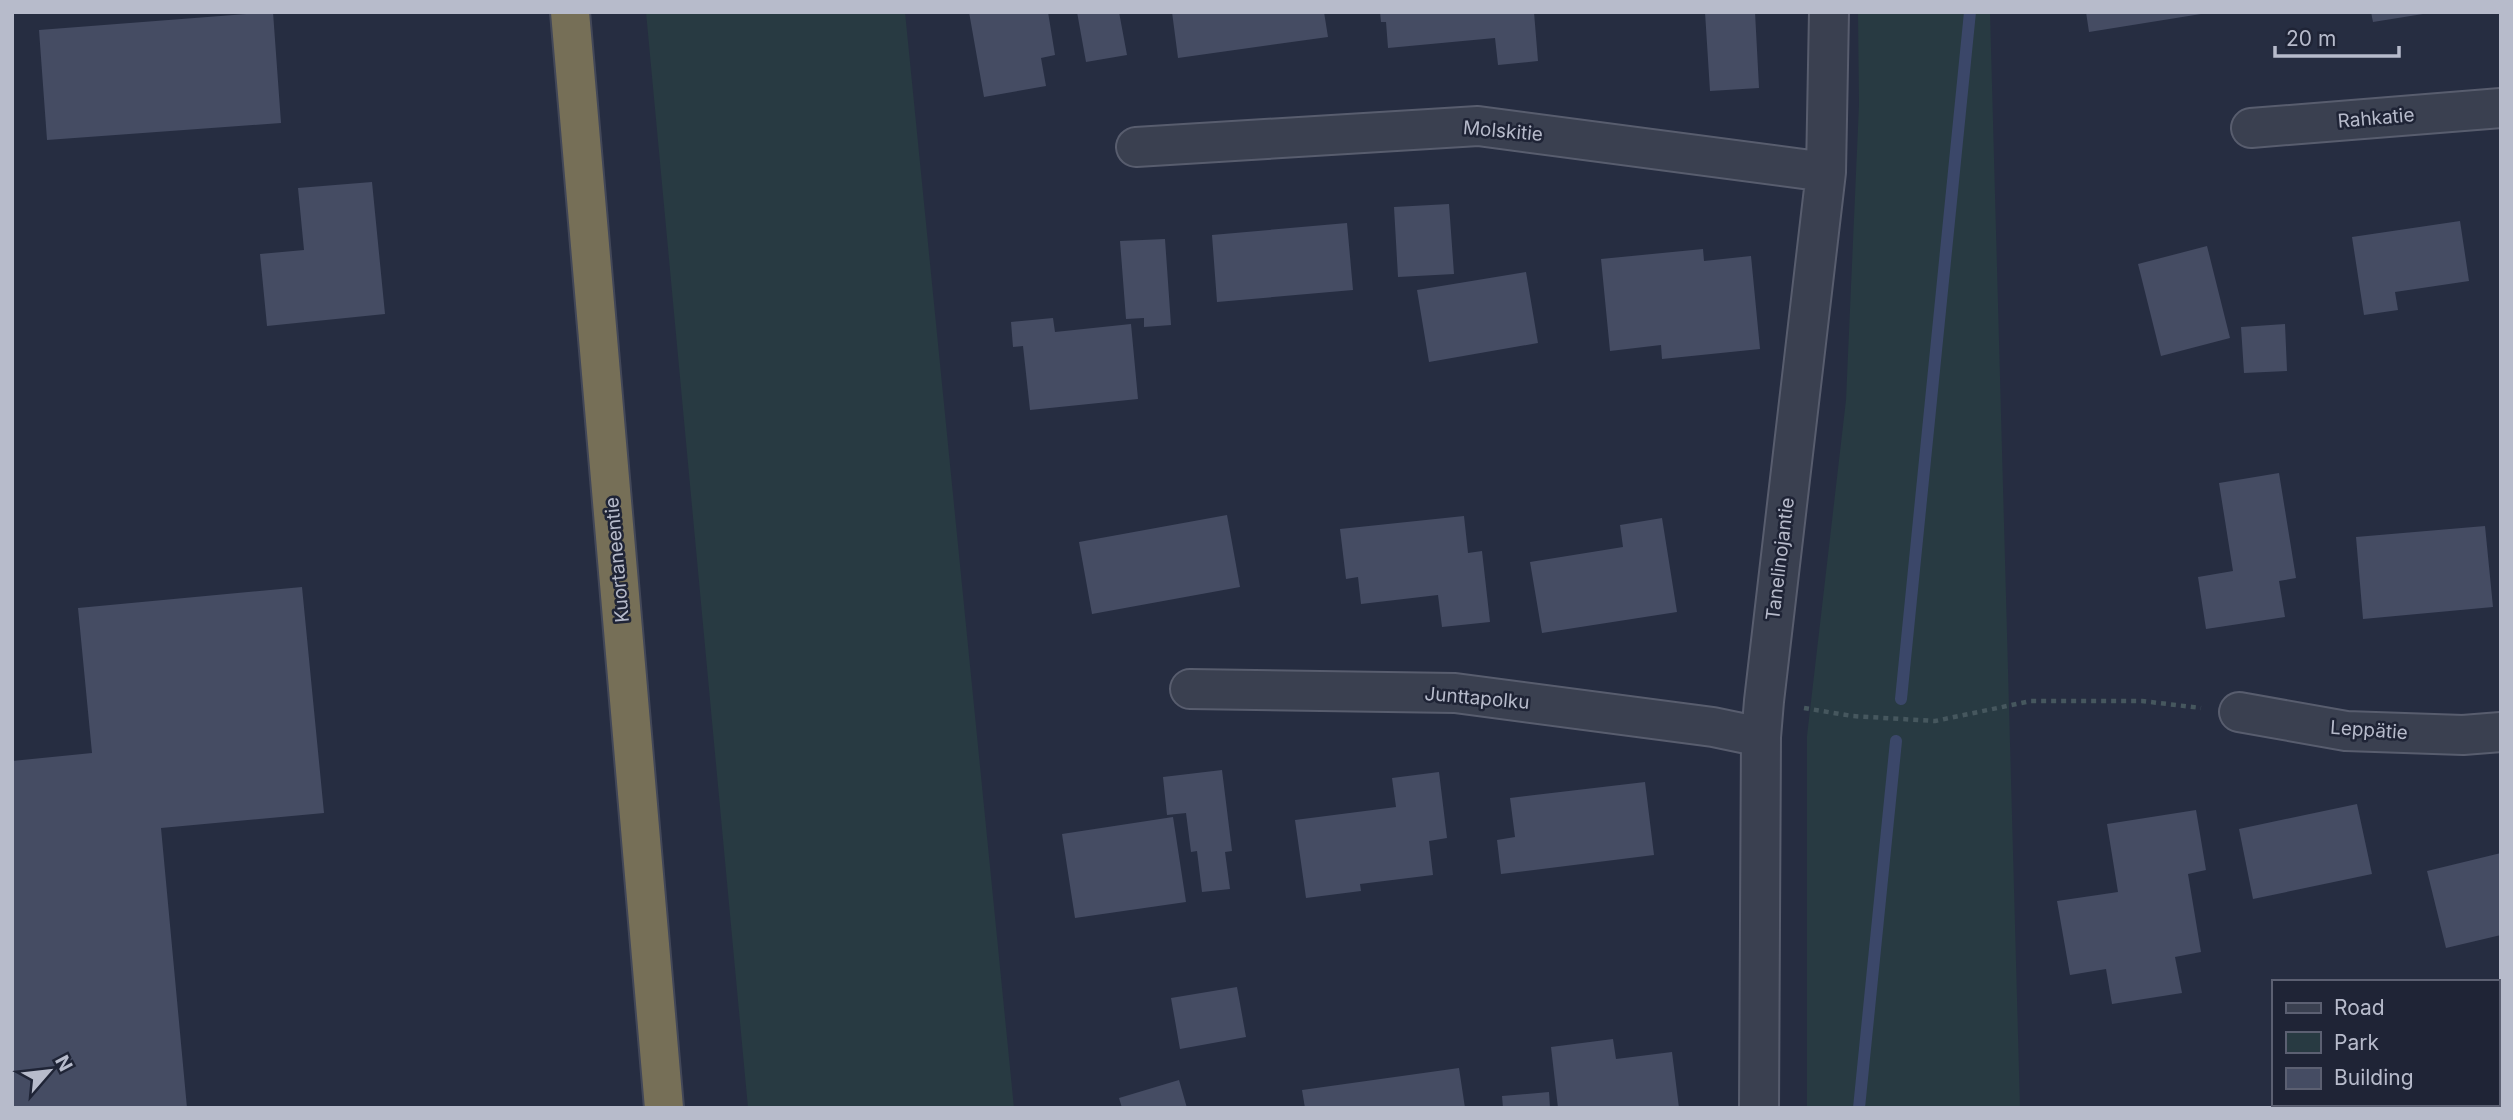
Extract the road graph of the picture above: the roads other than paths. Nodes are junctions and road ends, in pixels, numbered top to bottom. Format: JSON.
{"nodes":[{"id":1,"x":570,"y":12,"type":"edge"},
{"id":2,"x":1829,"y":12,"type":"edge"},
{"id":3,"x":2501,"y":108,"type":"edge"},
{"id":4,"x":2251,"y":128,"type":"dead end"},
{"id":5,"x":1136,"y":147,"type":"dead end"},
{"id":6,"x":1826,"y":172,"type":"junction"},
{"id":7,"x":1190,"y":689,"type":"dead end"},
{"id":8,"x":2239,"y":712,"type":"road end"},
{"id":9,"x":1762,"y":719,"type":"junction"},
{"id":10,"x":2501,"y":732,"type":"edge"},
{"id":11,"x":664,"y":1108,"type":"edge"},
{"id":12,"x":1759,"y":1108,"type":"edge"}],
"edges":[{"from":1,"to":11,"type":"highway","name":"Kuortaneentie"},
{"from":2,"to":6,"type":"street","name":"Tanelinojantie"},
{"from":3,"to":4,"type":"street","name":"Rahkatie"},
{"from":5,"to":6,"type":"street","name":"Molskitie"},
{"from":6,"to":9,"type":"street","name":"Tanelinojantie"},
{"from":7,"to":9,"type":"street","name":"Junttapolku"},
{"from":8,"to":10,"type":"street","name":"Leppätie"},
{"from":9,"to":12,"type":"street","name":"Tanelinojantie"}]}
